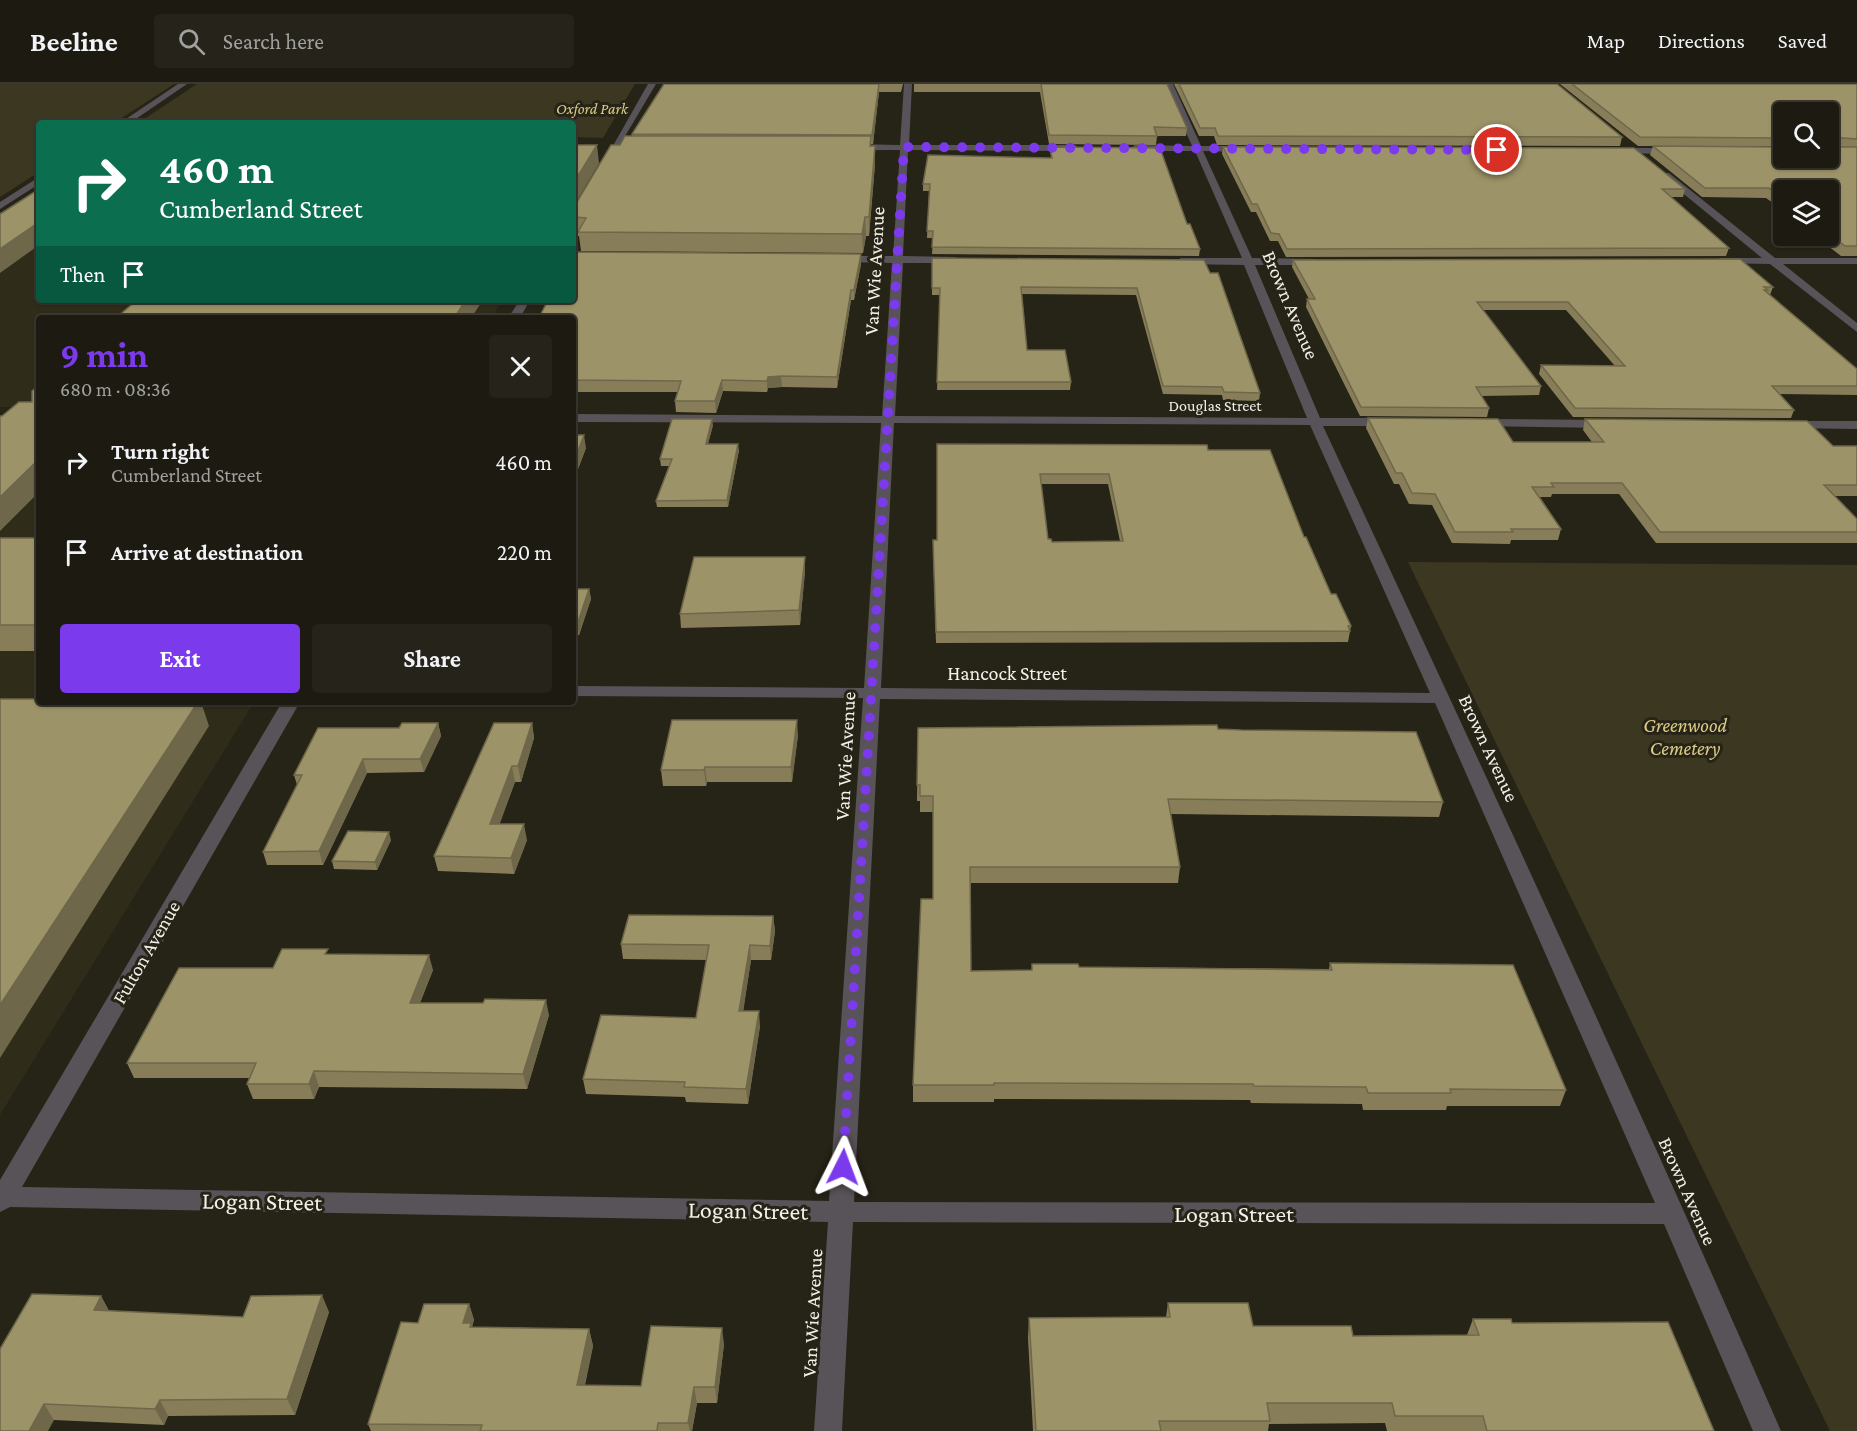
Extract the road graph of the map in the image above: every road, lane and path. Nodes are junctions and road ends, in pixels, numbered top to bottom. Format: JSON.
{"nodes":[{"id":1,"x":183,"y":84,"type":"edge"},
{"id":2,"x":652,"y":84,"type":"edge"},
{"id":3,"x":908,"y":84,"type":"edge"},
{"id":4,"x":1169,"y":84,"type":"edge"},
{"id":5,"x":129,"y":120,"type":"edge"},
{"id":6,"x":1618,"y":137,"type":"edge"},
{"id":7,"x":615,"y":147,"type":"junction"},
{"id":8,"x":626,"y":147,"type":"edge"},
{"id":9,"x":834,"y":147,"type":"edge"},
{"id":10,"x":904,"y":147,"type":"junction"},
{"id":11,"x":1080,"y":148,"type":"edge"},
{"id":12,"x":1127,"y":148,"type":"edge"},
{"id":13,"x":1197,"y":148,"type":"junction"},
{"id":14,"x":1256,"y":149,"type":"edge"},
{"id":15,"x":1600,"y":151,"type":"edge"},
{"id":16,"x":1636,"y":151,"type":"junction"},
{"id":17,"x":1681,"y":151,"type":"edge"},
{"id":18,"x":1645,"y":159,"type":"edge"},
{"id":19,"x":1654,"y":166,"type":"edge"},
{"id":20,"x":597,"y":178,"type":"edge"},
{"id":21,"x":36,"y":182,"type":"edge"},
{"id":22,"x":0,"y":206,"type":"edge"},
{"id":23,"x":828,"y":259,"type":"edge"},
{"id":24,"x":897,"y":260,"type":"junction"},
{"id":25,"x":968,"y":260,"type":"edge"},
{"id":26,"x":1167,"y":261,"type":"edge"},
{"id":27,"x":1248,"y":261,"type":"junction"},
{"id":28,"x":1713,"y":261,"type":"edge"},
{"id":29,"x":1773,"y":261,"type":"junction"},
{"id":30,"x":1857,"y":261,"type":"edge"},
{"id":31,"x":1330,"y":262,"type":"edge"},
{"id":32,"x":1857,"y":329,"type":"edge"},
{"id":33,"x":576,"y":418,"type":"edge"},
{"id":34,"x":888,"y":421,"type":"junction"},
{"id":35,"x":1315,"y":422,"type":"junction"},
{"id":36,"x":1409,"y":423,"type":"edge"},
{"id":37,"x":1468,"y":423,"type":"edge"},
{"id":38,"x":1621,"y":424,"type":"edge"},
{"id":39,"x":1774,"y":424,"type":"edge"},
{"id":40,"x":1857,"y":425,"type":"edge"},
{"id":41,"x":576,"y":691,"type":"edge"},
{"id":42,"x":871,"y":693,"type":"junction"},
{"id":43,"x":1442,"y":698,"type":"junction"},
{"id":44,"x":289,"y":705,"type":"edge"},
{"id":45,"x":1,"y":1199,"type":"edge"},
{"id":46,"x":841,"y":1212,"type":"junction"},
{"id":47,"x":1674,"y":1214,"type":"junction"},
{"id":48,"x":828,"y":1431,"type":"edge"},
{"id":49,"x":1767,"y":1431,"type":"edge"}],
"edges":[{"from":1,"to":5,"type":"street"},
{"from":2,"to":7,"type":"street"},
{"from":3,"to":10,"type":"street","name":"Van Wie Avenue"},
{"from":4,"to":13,"type":"street","name":"Brown Avenue"},
{"from":6,"to":16,"type":"street"},
{"from":7,"to":8,"type":"street"},
{"from":7,"to":20,"type":"street"},
{"from":9,"to":10,"type":"street"},
{"from":10,"to":11,"type":"street"},
{"from":10,"to":24,"type":"street","name":"Van Wie Avenue"},
{"from":12,"to":13,"type":"street"},
{"from":13,"to":14,"type":"street"},
{"from":13,"to":27,"type":"street","name":"Brown Avenue"},
{"from":15,"to":16,"type":"street"},
{"from":16,"to":17,"type":"street"},
{"from":16,"to":18,"type":"street"},
{"from":19,"to":29,"type":"street"},
{"from":21,"to":22,"type":"street"},
{"from":23,"to":24,"type":"street"},
{"from":24,"to":25,"type":"street"},
{"from":24,"to":34,"type":"street","name":"Van Wie Avenue"},
{"from":26,"to":27,"type":"street"},
{"from":27,"to":31,"type":"street"},
{"from":27,"to":35,"type":"street","name":"Brown Avenue"},
{"from":28,"to":29,"type":"street"},
{"from":29,"to":30,"type":"street"},
{"from":29,"to":32,"type":"street"},
{"from":33,"to":34,"type":"street","name":"Douglas Street"},
{"from":34,"to":35,"type":"street","name":"Douglas Street"},
{"from":34,"to":42,"type":"street","name":"Van Wie Avenue"},
{"from":35,"to":36,"type":"street","name":"Douglas Street"},
{"from":35,"to":43,"type":"street","name":"Brown Avenue"},
{"from":37,"to":38,"type":"street"},
{"from":39,"to":40,"type":"street"},
{"from":41,"to":42,"type":"street","name":"Hancock Street"},
{"from":42,"to":43,"type":"street","name":"Hancock Street"},
{"from":42,"to":46,"type":"street","name":"Van Wie Avenue"},
{"from":43,"to":47,"type":"street","name":"Brown Avenue"},
{"from":44,"to":45,"type":"street","name":"Fulton Avenue"},
{"from":45,"to":46,"type":"street","name":"Logan Street"},
{"from":46,"to":47,"type":"street","name":"Logan Street"},
{"from":46,"to":48,"type":"street","name":"Van Wie Avenue"},
{"from":47,"to":49,"type":"street","name":"Brown Avenue"}]}
